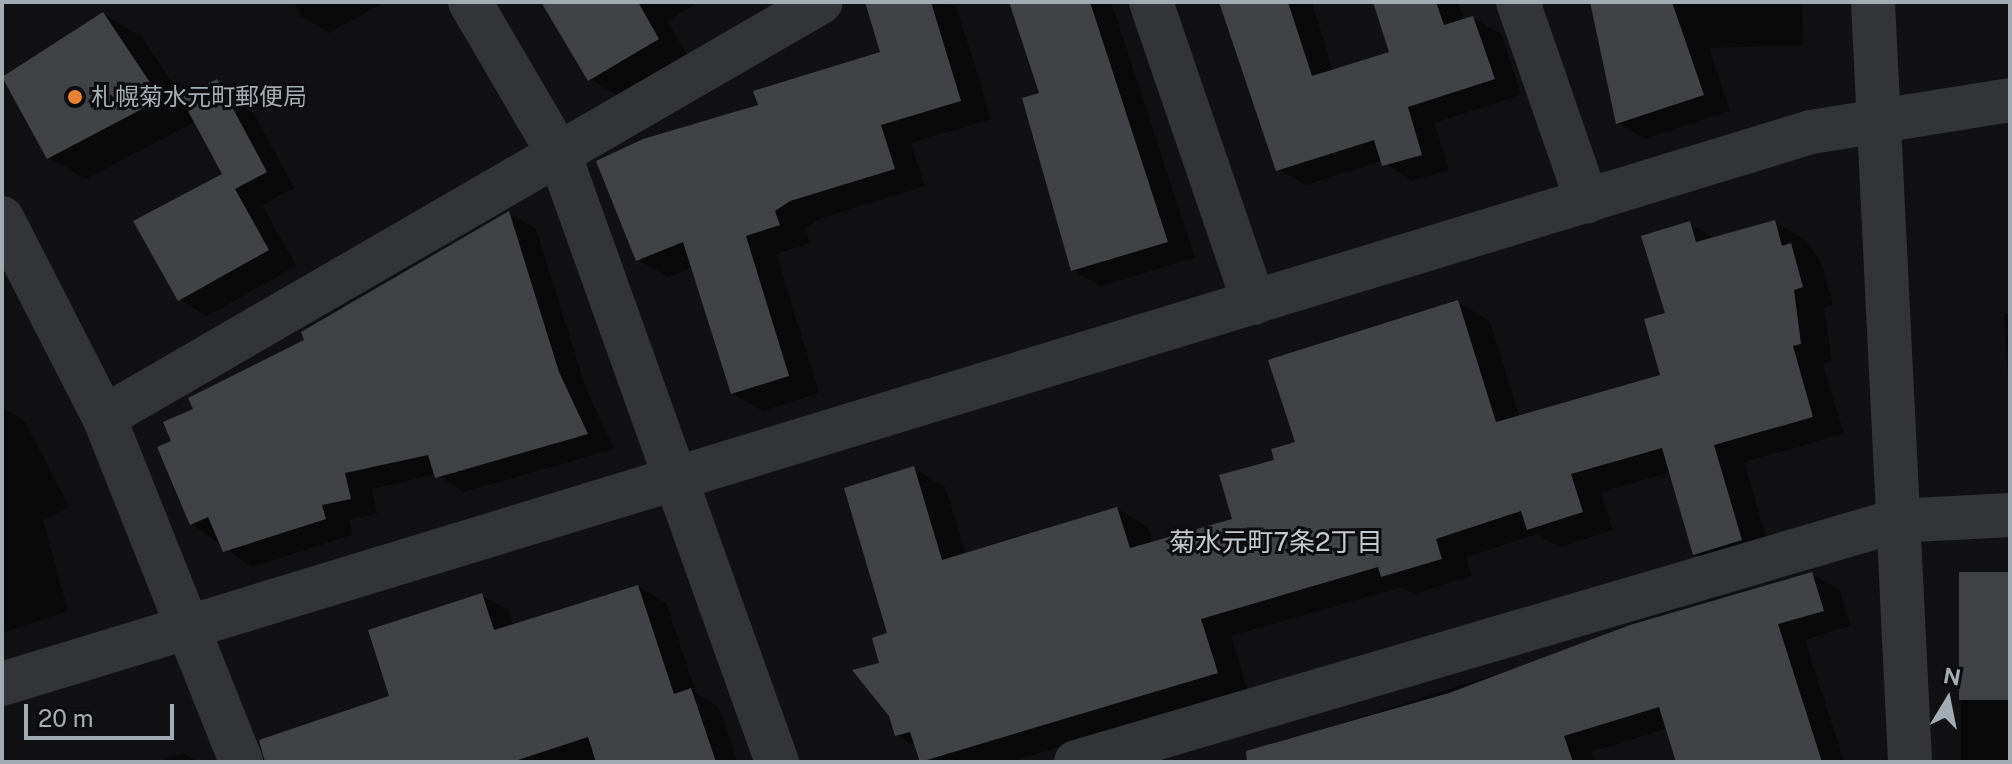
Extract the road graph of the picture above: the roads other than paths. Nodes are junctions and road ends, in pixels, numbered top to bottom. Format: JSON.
{"nodes":[{"id":1,"x":470,"y":2,"type":"edge"},
{"id":2,"x":821,"y":2,"type":"edge"},
{"id":3,"x":1151,"y":2,"type":"edge"},
{"id":4,"x":1518,"y":2,"type":"edge"},
{"id":5,"x":1873,"y":2,"type":"edge"},
{"id":6,"x":2010,"y":100,"type":"edge"},
{"id":7,"x":1878,"y":117,"type":"junction"},
{"id":8,"x":560,"y":156,"type":"junction"},
{"id":9,"x":1587,"y":201,"type":"junction"},
{"id":10,"x":2,"y":218,"type":"edge"},
{"id":11,"x":1254,"y":303,"type":"junction"},
{"id":12,"x":104,"y":417,"type":"junction"},
{"id":13,"x":679,"y":482,"type":"junction"},
{"id":14,"x":2010,"y":515,"type":"edge"},
{"id":15,"x":1896,"y":521,"type":"junction"},
{"id":16,"x":192,"y":628,"type":"junction"},
{"id":17,"x":2,"y":684,"type":"edge"},
{"id":18,"x":241,"y":762,"type":"edge"},
{"id":19,"x":777,"y":762,"type":"edge"},
{"id":20,"x":1076,"y":762,"type":"edge"},
{"id":21,"x":1910,"y":762,"type":"edge"}],
"edges":[{"from":1,"to":8,"type":"street"},
{"from":2,"to":8,"type":"street"},
{"from":3,"to":11,"type":"street"},
{"from":4,"to":9,"type":"street"},
{"from":5,"to":7,"type":"street"},
{"from":6,"to":7,"type":"street"},
{"from":7,"to":9,"type":"street"},
{"from":7,"to":15,"type":"street"},
{"from":8,"to":12,"type":"street"},
{"from":8,"to":13,"type":"street"},
{"from":9,"to":11,"type":"street"},
{"from":10,"to":12,"type":"street"},
{"from":11,"to":13,"type":"street"},
{"from":12,"to":16,"type":"street"},
{"from":13,"to":16,"type":"street"},
{"from":13,"to":19,"type":"street"},
{"from":14,"to":15,"type":"street"},
{"from":15,"to":20,"type":"street"},
{"from":15,"to":21,"type":"street"},
{"from":16,"to":17,"type":"street"},
{"from":16,"to":18,"type":"street"}]}
